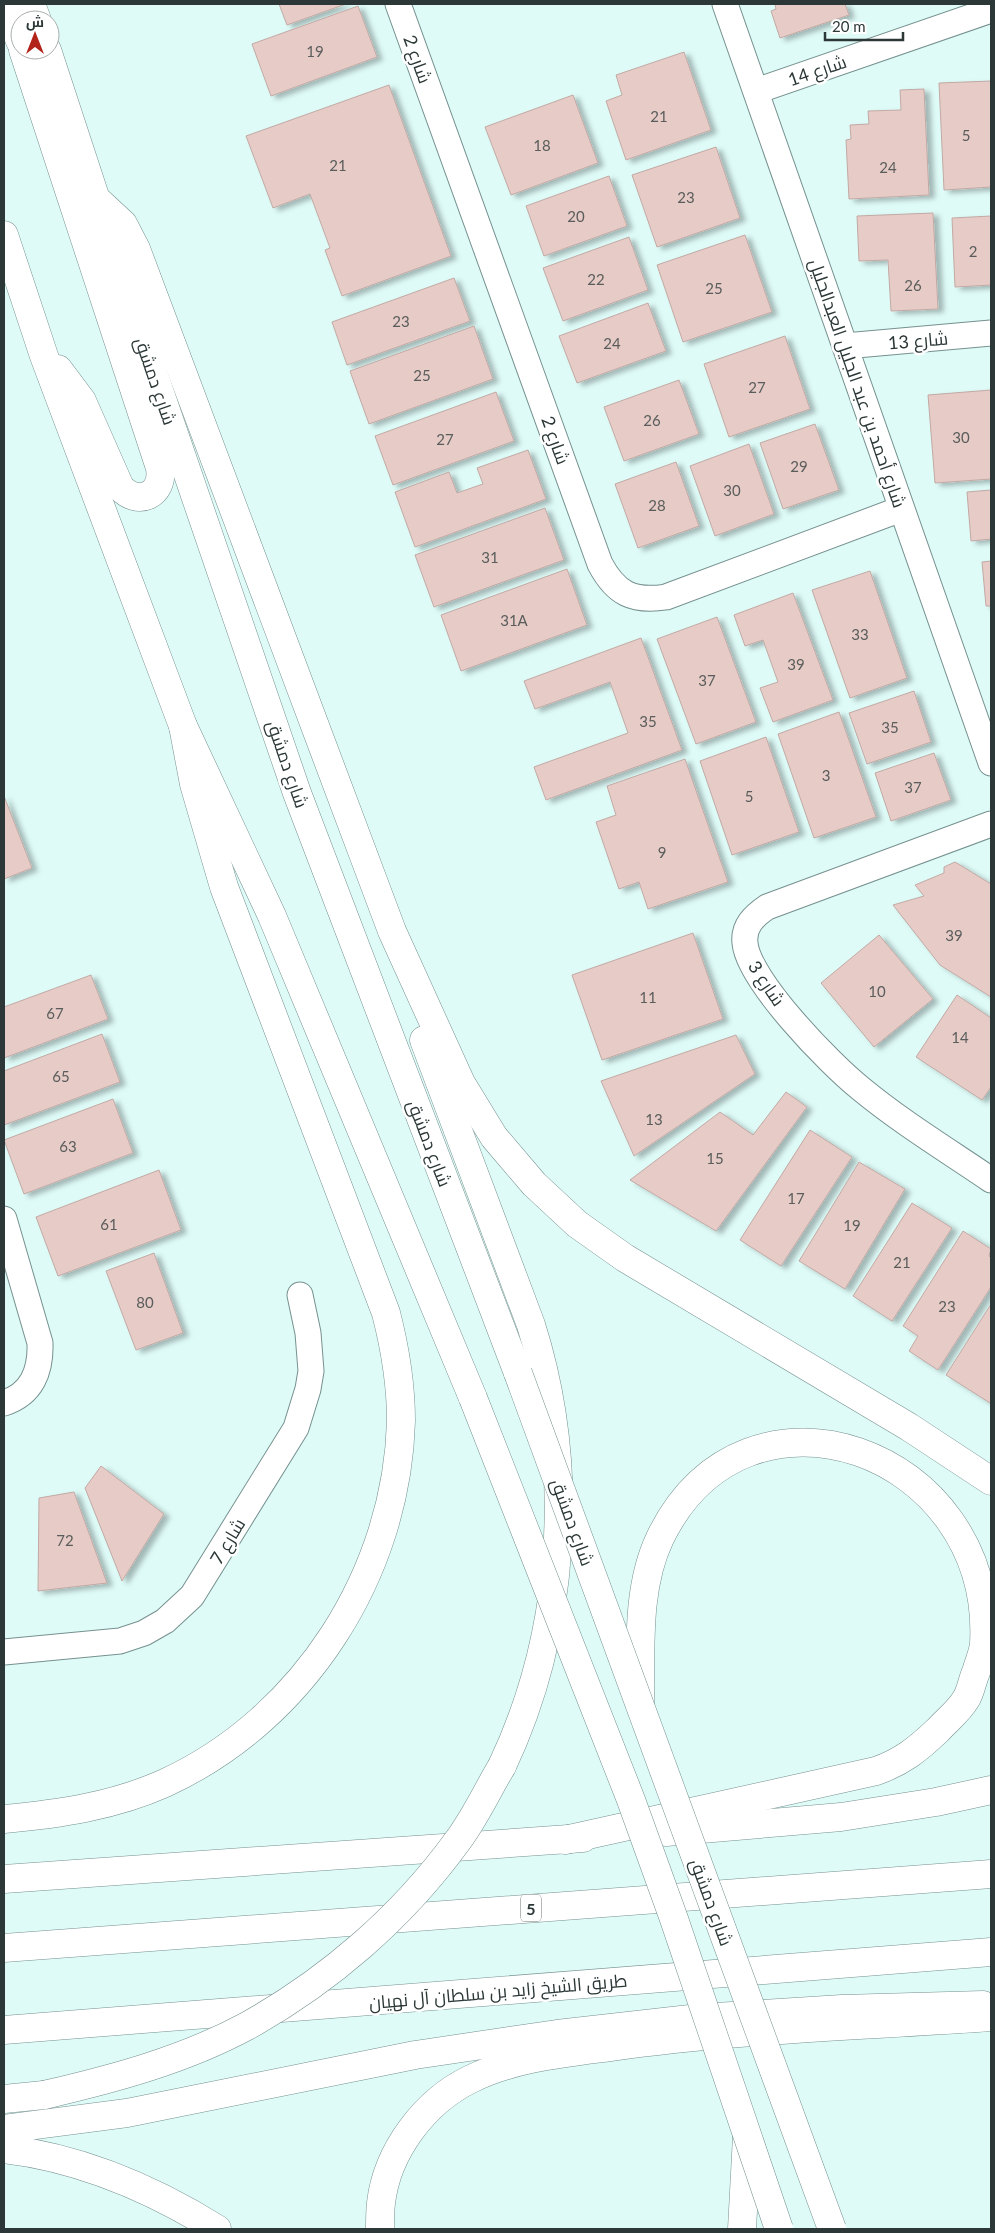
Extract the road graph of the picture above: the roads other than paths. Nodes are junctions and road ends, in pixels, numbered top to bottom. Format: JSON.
{"nodes":[{"id":1,"x":398,"y":4,"type":"edge"},
{"id":2,"x":724,"y":4,"type":"edge"},
{"id":3,"x":991,"y":10,"type":"edge"},
{"id":4,"x":26,"y":60,"type":"edge"},
{"id":5,"x":50,"y":60,"type":"edge"},
{"id":6,"x":756,"y":91,"type":"junction"},
{"id":7,"x":96,"y":199,"type":"junction"},
{"id":8,"x":4,"y":235,"type":"edge"},
{"id":9,"x":991,"y":333,"type":"edge"},
{"id":10,"x":845,"y":346,"type":"junction"},
{"id":11,"x":44,"y":356,"type":"junction"},
{"id":12,"x":901,"y":509,"type":"junction"},
{"id":13,"x":183,"y":726,"type":"junction"},
{"id":14,"x":991,"y":763,"type":"edge"},
{"id":15,"x":991,"y":824,"type":"edge"},
{"id":16,"x":392,"y":931,"type":"junction"},
{"id":17,"x":991,"y":1180,"type":"edge"},
{"id":18,"x":4,"y":1219,"type":"edge"},
{"id":19,"x":300,"y":1295,"type":"dead end"},
{"id":20,"x":4,"y":1403,"type":"edge"},
{"id":21,"x":991,"y":1481,"type":"edge"},
{"id":22,"x":4,"y":1652,"type":"edge"},
{"id":23,"x":640,"y":1703,"type":"junction"},
{"id":24,"x":991,"y":1790,"type":"edge"},
{"id":25,"x":4,"y":1819,"type":"edge"},
{"id":26,"x":565,"y":1840,"type":"junction"},
{"id":27,"x":991,"y":1874,"type":"edge"},
{"id":28,"x":4,"y":1879,"type":"edge"},
{"id":29,"x":4,"y":1948,"type":"edge"},
{"id":30,"x":991,"y":1952,"type":"edge"},
{"id":31,"x":991,"y":2005,"type":"edge"},
{"id":32,"x":991,"y":2017,"type":"edge"},
{"id":33,"x":4,"y":2030,"type":"edge"},
{"id":34,"x":4,"y":2099,"type":"edge"},
{"id":35,"x":4,"y":2129,"type":"edge"},
{"id":36,"x":747,"y":2134,"type":"junction"},
{"id":37,"x":4,"y":2149,"type":"edge"},
{"id":38,"x":217,"y":2229,"type":"edge"},
{"id":39,"x":380,"y":2229,"type":"edge"},
{"id":40,"x":742,"y":2229,"type":"edge"},
{"id":41,"x":779,"y":2229,"type":"edge"},
{"id":42,"x":832,"y":2229,"type":"edge"}],
"edges":[{"from":1,"to":12,"type":"street","name":"شارع 2"},
{"from":2,"to":6,"type":"street","name":"شارع أحمد بن عبد الجليل العبدالجليل"},
{"from":3,"to":6,"type":"street","name":"شارع 14"},
{"from":4,"to":11,"type":"main road"},
{"from":5,"to":7,"type":"main road","name":"شارع دمشق"},
{"from":6,"to":10,"type":"street","name":"شارع أحمد بن عبد الجليل العبدالجليل"},
{"from":7,"to":16,"type":"main road"},
{"from":7,"to":23,"type":"main road","name":"شارع دمشق","bridge":true},
{"from":8,"to":11,"type":"main road"},
{"from":9,"to":10,"type":"street","name":"شارع 13"},
{"from":10,"to":12,"type":"street","name":"شارع أحمد بن عبد الجليل العبدالجليل"},
{"from":11,"to":13,"type":"main road"},
{"from":12,"to":14,"type":"street","name":"شارع أحمد بن عبد الجليل العبدالجليل"},
{"from":13,"to":25,"type":"main road"},
{"from":13,"to":36,"type":"main road","bridge":true},
{"from":15,"to":17,"type":"street","name":"شارع 3"},
{"from":16,"to":21,"type":"main road"},
{"from":16,"to":34,"type":"main road","bridge":true},
{"from":18,"to":20,"type":"street"},
{"from":19,"to":22,"type":"street","name":"شارع 7"},
{"from":23,"to":26,"type":"main road"},
{"from":23,"to":42,"type":"main road","name":"شارع دمشق","bridge":true},
{"from":24,"to":26,"type":"main road"},
{"from":26,"to":28,"type":"main road"},
{"from":27,"to":29,"type":"main road","number":"5"},
{"from":30,"to":33,"type":"main road","name":"طريق الشيخ زايد بن سلطان آل نهيان"},
{"from":31,"to":35,"type":"main road"},
{"from":32,"to":39,"type":"main road"},
{"from":36,"to":40,"type":"main road"},
{"from":36,"to":41,"type":"main road","bridge":true},
{"from":37,"to":38,"type":"main road"}]}
